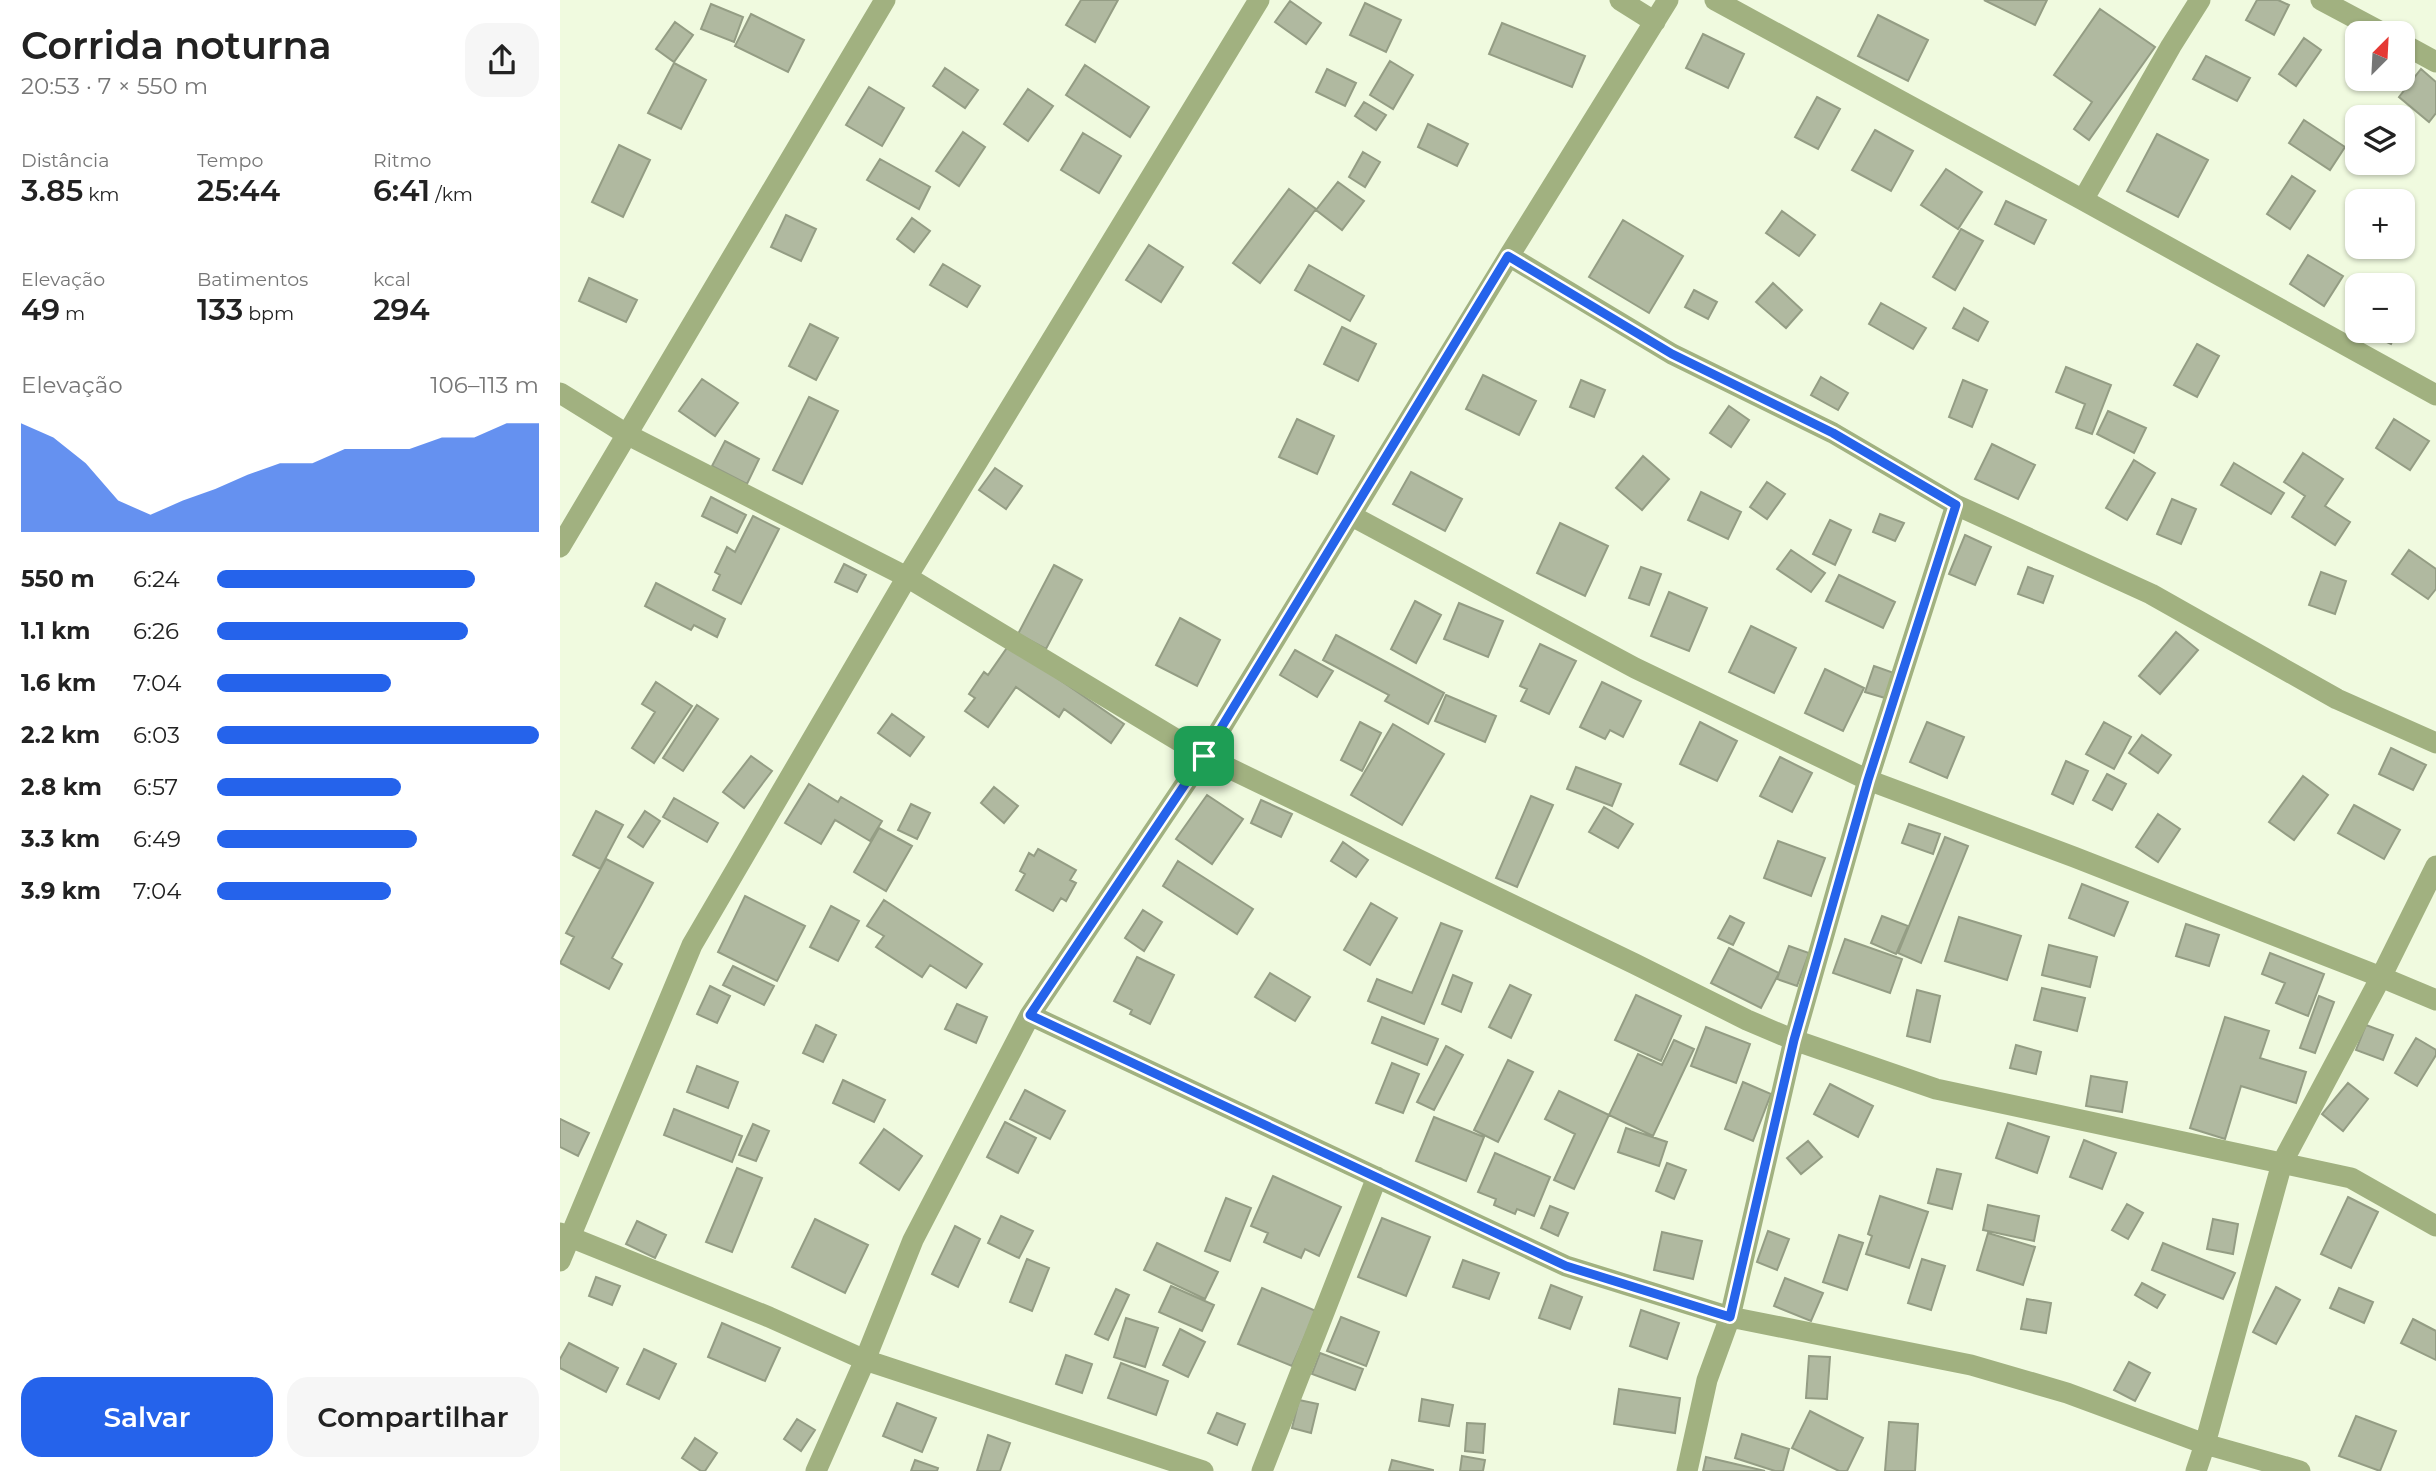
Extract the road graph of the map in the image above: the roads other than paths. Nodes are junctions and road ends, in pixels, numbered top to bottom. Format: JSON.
{"nodes":[{"id":1,"x":885,"y":0,"type":"edge"},
{"id":2,"x":1259,"y":0,"type":"edge"},
{"id":3,"x":1620,"y":0,"type":"edge"},
{"id":4,"x":1668,"y":0,"type":"edge"},
{"id":5,"x":1715,"y":0,"type":"edge"},
{"id":6,"x":2200,"y":0,"type":"edge"},
{"id":7,"x":2321,"y":0,"type":"edge"},
{"id":8,"x":2360,"y":21,"type":"edge"},
{"id":9,"x":1655,"y":22,"type":"junction"},
{"id":10,"x":2415,"y":51,"type":"edge"},
{"id":11,"x":2436,"y":62,"type":"edge"},
{"id":12,"x":2083,"y":200,"type":"junction"},
{"id":13,"x":1508,"y":256,"type":"junction"},
{"id":14,"x":560,"y":393,"type":"edge"},
{"id":15,"x":2436,"y":395,"type":"edge"},
{"id":16,"x":628,"y":435,"type":"junction"},
{"id":17,"x":1956,"y":505,"type":"junction"},
{"id":18,"x":1352,"y":516,"type":"junction"},
{"id":19,"x":560,"y":547,"type":"edge"},
{"id":20,"x":907,"y":577,"type":"junction"},
{"id":21,"x":2436,"y":743,"type":"edge"},
{"id":22,"x":1204,"y":756,"type":"junction"},
{"id":23,"x":1868,"y":780,"type":"junction"},
{"id":24,"x":2436,"y":866,"type":"edge"},
{"id":25,"x":2381,"y":977,"type":"junction"},
{"id":26,"x":2436,"y":1000,"type":"edge"},
{"id":27,"x":1030,"y":1015,"type":"junction"},
{"id":28,"x":1794,"y":1040,"type":"junction"},
{"id":29,"x":2282,"y":1163,"type":"junction"},
{"id":30,"x":1377,"y":1177,"type":"junction"},
{"id":31,"x":2436,"y":1226,"type":"edge"},
{"id":32,"x":566,"y":1236,"type":"edge"},
{"id":33,"x":560,"y":1261,"type":"edge"},
{"id":34,"x":1730,"y":1317,"type":"junction"},
{"id":35,"x":865,"y":1360,"type":"junction"},
{"id":36,"x":2205,"y":1444,"type":"junction"},
{"id":37,"x":816,"y":1471,"type":"edge"},
{"id":38,"x":1203,"y":1471,"type":"edge"},
{"id":39,"x":1262,"y":1471,"type":"edge"},
{"id":40,"x":1687,"y":1471,"type":"edge"},
{"id":41,"x":2196,"y":1471,"type":"edge"},
{"id":42,"x":2300,"y":1471,"type":"edge"}],
"edges":[{"from":1,"to":16,"type":"street"},
{"from":2,"to":20,"type":"street"},
{"from":3,"to":9,"type":"street"},
{"from":4,"to":9,"type":"street"},
{"from":5,"to":12,"type":"street"},
{"from":6,"to":12,"type":"street"},
{"from":7,"to":8,"type":"street"},
{"from":9,"to":13,"type":"street"},
{"from":10,"to":11,"type":"street"},
{"from":12,"to":15,"type":"street"},
{"from":13,"to":17,"type":"street"},
{"from":13,"to":18,"type":"street"},
{"from":14,"to":16,"type":"street"},
{"from":16,"to":19,"type":"street"},
{"from":16,"to":20,"type":"street"},
{"from":17,"to":21,"type":"street"},
{"from":17,"to":23,"type":"street"},
{"from":18,"to":22,"type":"street"},
{"from":18,"to":23,"type":"street"},
{"from":20,"to":22,"type":"street"},
{"from":20,"to":32,"type":"street"},
{"from":22,"to":27,"type":"street"},
{"from":22,"to":28,"type":"street"},
{"from":23,"to":25,"type":"street"},
{"from":23,"to":28,"type":"street"},
{"from":24,"to":25,"type":"street"},
{"from":25,"to":26,"type":"street"},
{"from":25,"to":29,"type":"street"},
{"from":27,"to":30,"type":"street"},
{"from":27,"to":35,"type":"street"},
{"from":28,"to":29,"type":"street"},
{"from":28,"to":34,"type":"street"},
{"from":29,"to":31,"type":"street"},
{"from":29,"to":36,"type":"street"},
{"from":30,"to":34,"type":"street"},
{"from":30,"to":39,"type":"street"},
{"from":32,"to":33,"type":"street"},
{"from":32,"to":35,"type":"street"},
{"from":34,"to":36,"type":"street"},
{"from":34,"to":40,"type":"street"},
{"from":35,"to":37,"type":"street"},
{"from":35,"to":38,"type":"street"},
{"from":36,"to":41,"type":"street"},
{"from":36,"to":42,"type":"street"}]}
